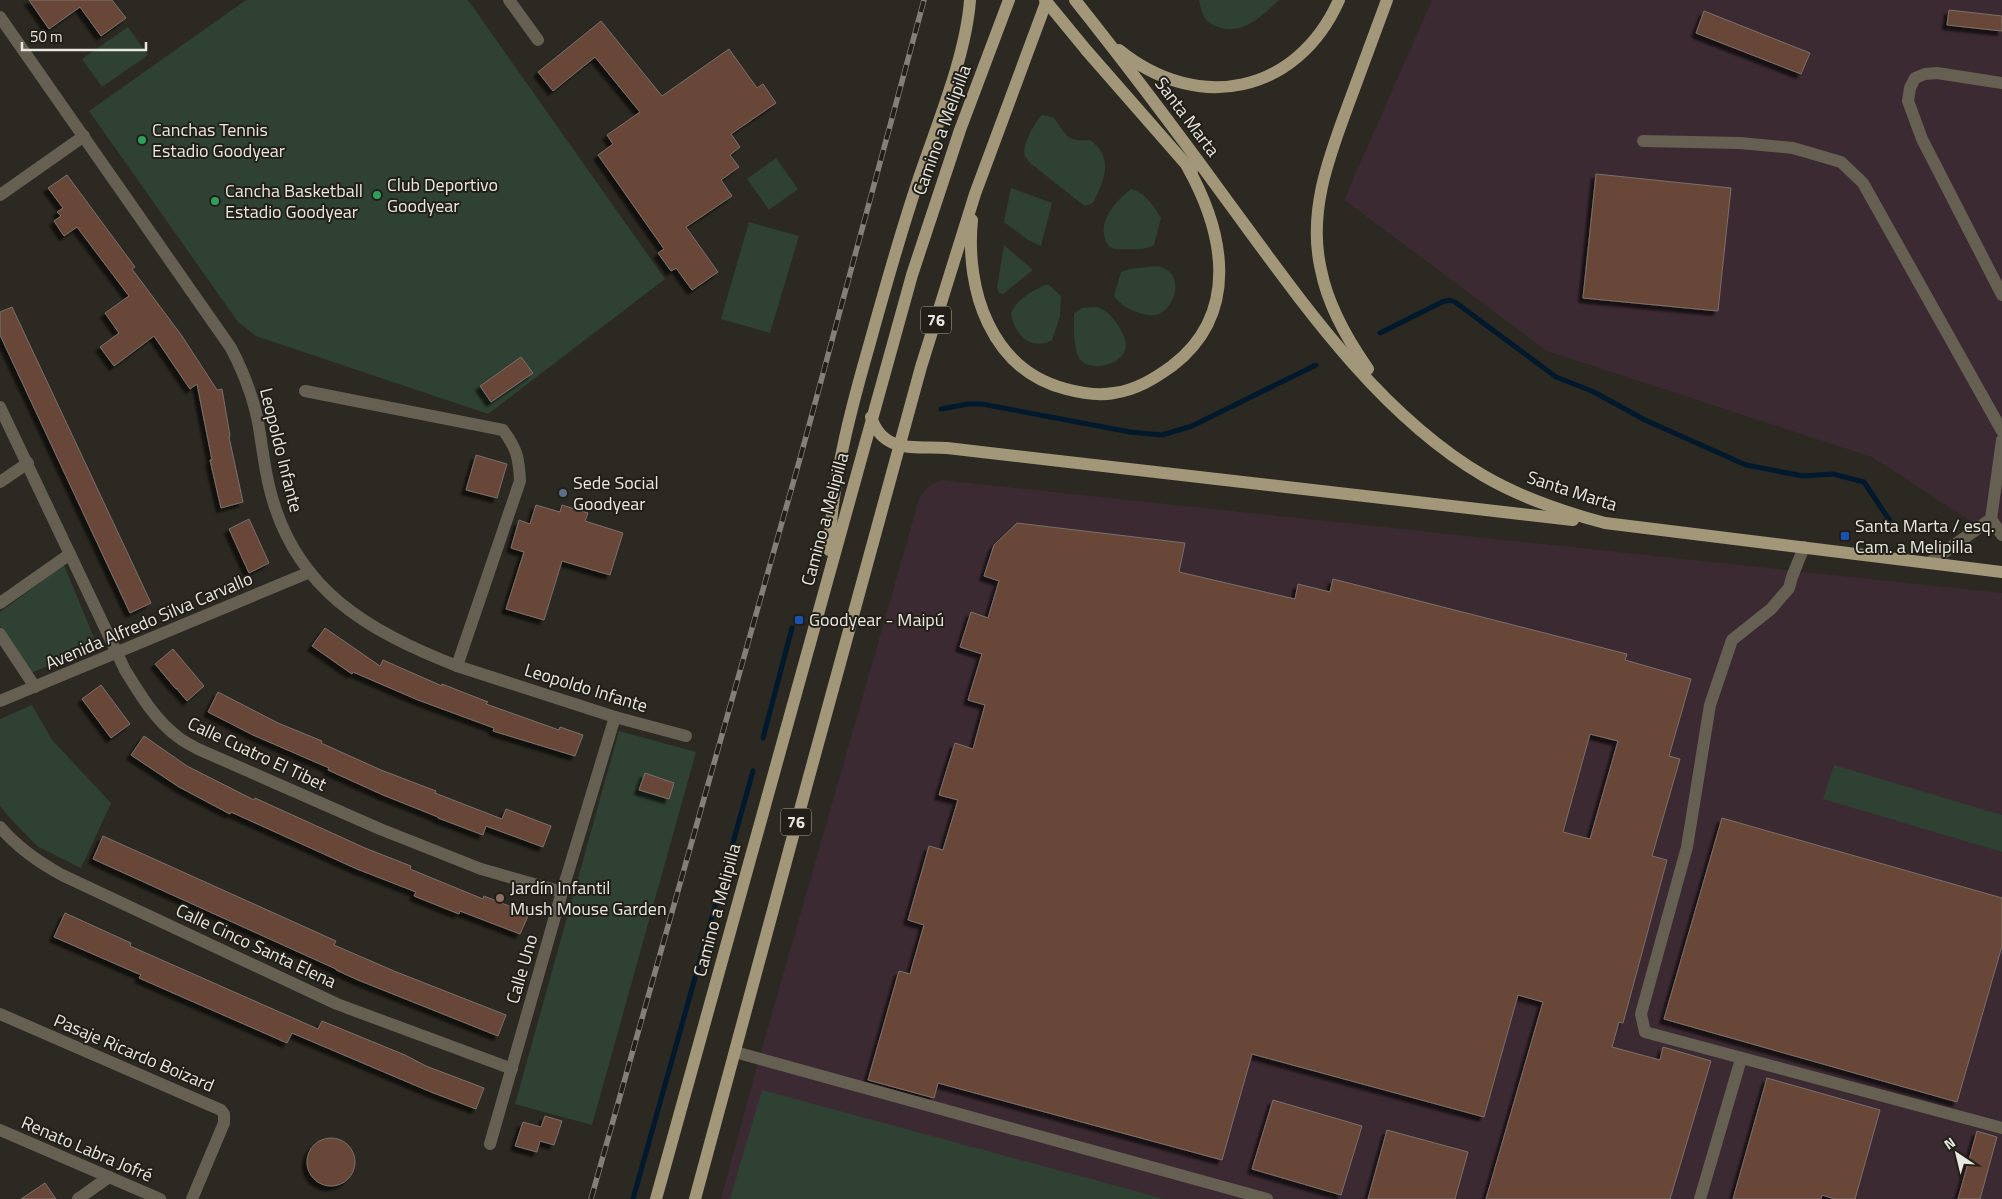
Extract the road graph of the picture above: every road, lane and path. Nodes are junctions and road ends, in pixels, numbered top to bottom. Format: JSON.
{"nodes":[{"id":1,"x":509,"y":0,"type":"edge"},
{"id":2,"x":970,"y":0,"type":"edge"},
{"id":3,"x":1009,"y":0,"type":"edge"},
{"id":4,"x":1046,"y":0,"type":"edge"},
{"id":5,"x":1075,"y":0,"type":"edge"},
{"id":6,"x":1339,"y":0,"type":"edge"},
{"id":7,"x":1387,"y":0,"type":"edge"},
{"id":8,"x":0,"y":17,"type":"edge"},
{"id":9,"x":1101,"y":33,"type":"junction"},
{"id":10,"x":538,"y":40,"type":"dead end"},
{"id":11,"x":2002,"y":83,"type":"edge"},
{"id":12,"x":84,"y":136,"type":"junction"},
{"id":13,"x":1643,"y":142,"type":"dead end"},
{"id":14,"x":1187,"y":166,"type":"junction"},
{"id":15,"x":975,"y":194,"type":"junction"},
{"id":16,"x":0,"y":195,"type":"edge"},
{"id":17,"x":1244,"y":222,"type":"junction"},
{"id":18,"x":2002,"y":295,"type":"edge"},
{"id":19,"x":305,"y":391,"type":"dead end"},
{"id":20,"x":1389,"y":400,"type":"junction"},
{"id":21,"x":0,"y":407,"type":"edge"},
{"id":22,"x":872,"y":417,"type":"junction"},
{"id":23,"x":2002,"y":431,"type":"edge"},
{"id":24,"x":2002,"y":440,"type":"edge"},
{"id":25,"x":899,"y":446,"type":"junction"},
{"id":26,"x":28,"y":463,"type":"junction"},
{"id":27,"x":0,"y":482,"type":"edge"},
{"id":28,"x":1991,"y":519,"type":"junction"},
{"id":29,"x":1605,"y":523,"type":"junction"},
{"id":30,"x":2002,"y":536,"type":"edge"},
{"id":31,"x":1804,"y":547,"type":"junction"},
{"id":32,"x":70,"y":554,"type":"junction"},
{"id":33,"x":1929,"y":563,"type":"junction"},
{"id":34,"x":310,"y":572,"type":"junction"},
{"id":35,"x":828,"y":572,"type":"junction"},
{"id":36,"x":2002,"y":572,"type":"edge"},
{"id":37,"x":0,"y":603,"type":"edge"},
{"id":38,"x":0,"y":634,"type":"edge"},
{"id":39,"x":116,"y":653,"type":"junction"},
{"id":40,"x":457,"y":666,"type":"junction"},
{"id":41,"x":35,"y":686,"type":"junction"},
{"id":42,"x":0,"y":701,"type":"edge"},
{"id":43,"x":615,"y":717,"type":"junction"},
{"id":44,"x":686,"y":736,"type":"dead end"},
{"id":45,"x":0,"y":827,"type":"edge"},
{"id":46,"x":562,"y":892,"type":"junction"},
{"id":47,"x":0,"y":1014,"type":"edge"},
{"id":48,"x":735,"y":1052,"type":"junction"},
{"id":49,"x":1741,"y":1059,"type":"junction"},
{"id":50,"x":512,"y":1069,"type":"junction"},
{"id":51,"x":2002,"y":1128,"type":"edge"},
{"id":52,"x":1,"y":1132,"type":"edge"},
{"id":53,"x":490,"y":1144,"type":"dead end"},
{"id":54,"x":109,"y":1177,"type":"junction"},
{"id":55,"x":78,"y":1199,"type":"edge"},
{"id":56,"x":160,"y":1199,"type":"edge"},
{"id":57,"x":192,"y":1199,"type":"edge"},
{"id":58,"x":656,"y":1199,"type":"edge"},
{"id":59,"x":695,"y":1199,"type":"edge"},
{"id":60,"x":1267,"y":1199,"type":"edge"},
{"id":61,"x":1700,"y":1199,"type":"edge"}],
"edges":[{"from":1,"to":10,"type":"street"},
{"from":2,"to":35,"type":"main road"},
{"from":3,"to":22,"type":"main road","name":"Camino a Melipilla","number":"76"},
{"from":4,"to":14,"type":"main road","name":"Santa Marta","bridge":true},
{"from":4,"to":15,"type":"main road","number":"76"},
{"from":5,"to":9,"type":"main road"},
{"from":6,"to":9,"type":"main road"},
{"from":7,"to":20,"type":"main road"},
{"from":8,"to":12,"type":"street","name":"Leopoldo Infante"},
{"from":9,"to":17,"type":"main road","name":"Santa Marta"},
{"from":11,"to":18,"type":"street"},
{"from":12,"to":16,"type":"street"},
{"from":12,"to":34,"type":"street","name":"Leopoldo Infante"},
{"from":13,"to":23,"type":"street"},
{"from":14,"to":15,"type":"main road"},
{"from":14,"to":17,"type":"main road","name":"Santa Marta"},
{"from":15,"to":25,"type":"main road","number":"76"},
{"from":17,"to":20,"type":"main road","name":"Santa Marta"},
{"from":19,"to":40,"type":"street"},
{"from":20,"to":29,"type":"main road","name":"Santa Marta"},
{"from":21,"to":26,"type":"street","name":"Calle Cuatro El Tibet"},
{"from":22,"to":25,"type":"main road"},
{"from":22,"to":35,"type":"main road","name":"Camino a Melipilla","number":"76"},
{"from":24,"to":28,"type":"street"},
{"from":25,"to":29,"type":"main road"},
{"from":25,"to":48,"type":"main road","number":"76"},
{"from":26,"to":27,"type":"street"},
{"from":26,"to":32,"type":"street","name":"Calle Cuatro El Tibet"},
{"from":28,"to":30,"type":"street"},
{"from":28,"to":33,"type":"street"},
{"from":29,"to":31,"type":"main road","name":"Santa Marta"},
{"from":31,"to":33,"type":"main road","name":"Santa Marta"},
{"from":31,"to":49,"type":"street"},
{"from":32,"to":37,"type":"street"},
{"from":32,"to":39,"type":"street","name":"Calle Cuatro El Tibet"},
{"from":33,"to":36,"type":"main road","name":"Santa Marta"},
{"from":34,"to":39,"type":"street","name":"Avenida Alfredo Silva Carvallo"},
{"from":34,"to":40,"type":"street","name":"Leopoldo Infante"},
{"from":35,"to":58,"type":"main road","name":"Camino a Melipilla","number":"76"},
{"from":38,"to":41,"type":"street"},
{"from":39,"to":41,"type":"street","name":"Avenida Alfredo Silva Carvallo"},
{"from":39,"to":46,"type":"street","name":"Calle Cuatro El Tibet"},
{"from":40,"to":43,"type":"street","name":"Leopoldo Infante"},
{"from":41,"to":42,"type":"street","name":"Avenida Alfredo Silva Carvallo"},
{"from":43,"to":44,"type":"street","name":"Leopoldo Infante"},
{"from":43,"to":46,"type":"street","name":"Calle Uno"},
{"from":45,"to":50,"type":"street","name":"Calle Cinco Santa Elena"},
{"from":46,"to":50,"type":"street","name":"Calle Uno"},
{"from":47,"to":57,"type":"street","name":"Pasaje Ricardo Boizard"},
{"from":48,"to":59,"type":"main road","number":"76"},
{"from":48,"to":60,"type":"street"},
{"from":49,"to":51,"type":"street"},
{"from":49,"to":61,"type":"street"},
{"from":50,"to":53,"type":"street","name":"Calle Uno"},
{"from":52,"to":54,"type":"street","name":"Renato Labra Jofré"},
{"from":54,"to":55,"type":"street"},
{"from":54,"to":56,"type":"street","name":"Renato Labra Jofré"}]}
